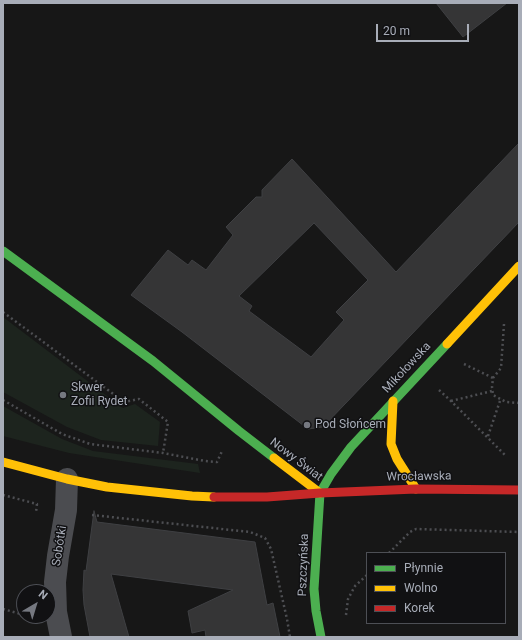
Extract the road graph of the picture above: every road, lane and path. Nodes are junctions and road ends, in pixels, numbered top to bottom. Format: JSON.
{"nodes":[{"id":1,"x":3,"y":251,"type":"edge"},
{"id":2,"x":519,"y":266,"type":"edge"},
{"id":3,"x":3,"y":312,"type":"edge"},
{"id":4,"x":505,"y":319,"type":"dead end"},
{"id":5,"x":463,"y":364,"type":"dead end"},
{"id":6,"x":493,"y":378,"type":"junction"},
{"id":7,"x":439,"y":389,"type":"dead end"},
{"id":8,"x":492,"y":391,"type":"junction"},
{"id":9,"x":501,"y":398,"type":"junction"},
{"id":10,"x":3,"y":400,"type":"edge"},
{"id":11,"x":393,"y":401,"type":"junction"},
{"id":12,"x":451,"y":401,"type":"junction"},
{"id":13,"x":519,"y":403,"type":"edge"},
{"id":14,"x":488,"y":436,"type":"junction"},
{"id":15,"x":223,"y":447,"type":"dead end"},
{"id":16,"x":163,"y":453,"type":"junction"},
{"id":17,"x":505,"y":455,"type":"dead end"},
{"id":18,"x":3,"y":462,"type":"edge"},
{"id":19,"x":67,"y":479,"type":"junction"},
{"id":20,"x":416,"y":488,"type":"junction"},
{"id":21,"x":519,"y":490,"type":"edge"},
{"id":22,"x":320,"y":493,"type":"junction"},
{"id":23,"x":3,"y":495,"type":"edge"},
{"id":24,"x":37,"y":504,"type":"dead end"},
{"id":25,"x":90,"y":515,"type":"dead end"},
{"id":26,"x":519,"y":532,"type":"edge"},
{"id":27,"x":390,"y":552,"type":"edge"},
{"id":28,"x":366,"y":575,"type":"edge"},
{"id":29,"x":3,"y":609,"type":"edge"},
{"id":30,"x":16,"y":613,"type":"edge"},
{"id":31,"x":347,"y":622,"type":"dead end"},
{"id":32,"x":61,"y":637,"type":"edge"},
{"id":33,"x":290,"y":637,"type":"edge"},
{"id":34,"x":320,"y":637,"type":"edge"}],
"edges":[{"from":1,"to":22,"type":"main road","name":"Nowy Świat"},
{"from":2,"to":11,"type":"main road","name":"Mikołowska"},
{"from":3,"to":16,"type":"path"},
{"from":4,"to":6,"type":"path"},
{"from":5,"to":6,"type":"path"},
{"from":6,"to":8,"type":"path"},
{"from":7,"to":12,"type":"path"},
{"from":8,"to":9,"type":"path"},
{"from":8,"to":12,"type":"path"},
{"from":9,"to":13,"type":"path"},
{"from":9,"to":14,"type":"path"},
{"from":10,"to":16,"type":"path"},
{"from":11,"to":20,"type":"main road"},
{"from":11,"to":22,"type":"main road","name":"Mikołowska"},
{"from":12,"to":14,"type":"path"},
{"from":14,"to":17,"type":"path"},
{"from":15,"to":16,"type":"path"},
{"from":18,"to":19,"type":"main road","name":"Nowy Świat"},
{"from":19,"to":22,"type":"main road","name":"Nowy Świat"},
{"from":19,"to":32,"type":"street","name":"Sobótki"},
{"from":20,"to":21,"type":"main road","name":"Wrocławska"},
{"from":20,"to":22,"type":"main road","name":"Wrocławska"},
{"from":22,"to":34,"type":"main road","name":"Pszczyńska"},
{"from":23,"to":24,"type":"path"},
{"from":25,"to":33,"type":"path"},
{"from":26,"to":27,"type":"path"},
{"from":28,"to":31,"type":"path"},
{"from":29,"to":30,"type":"path"}]}
